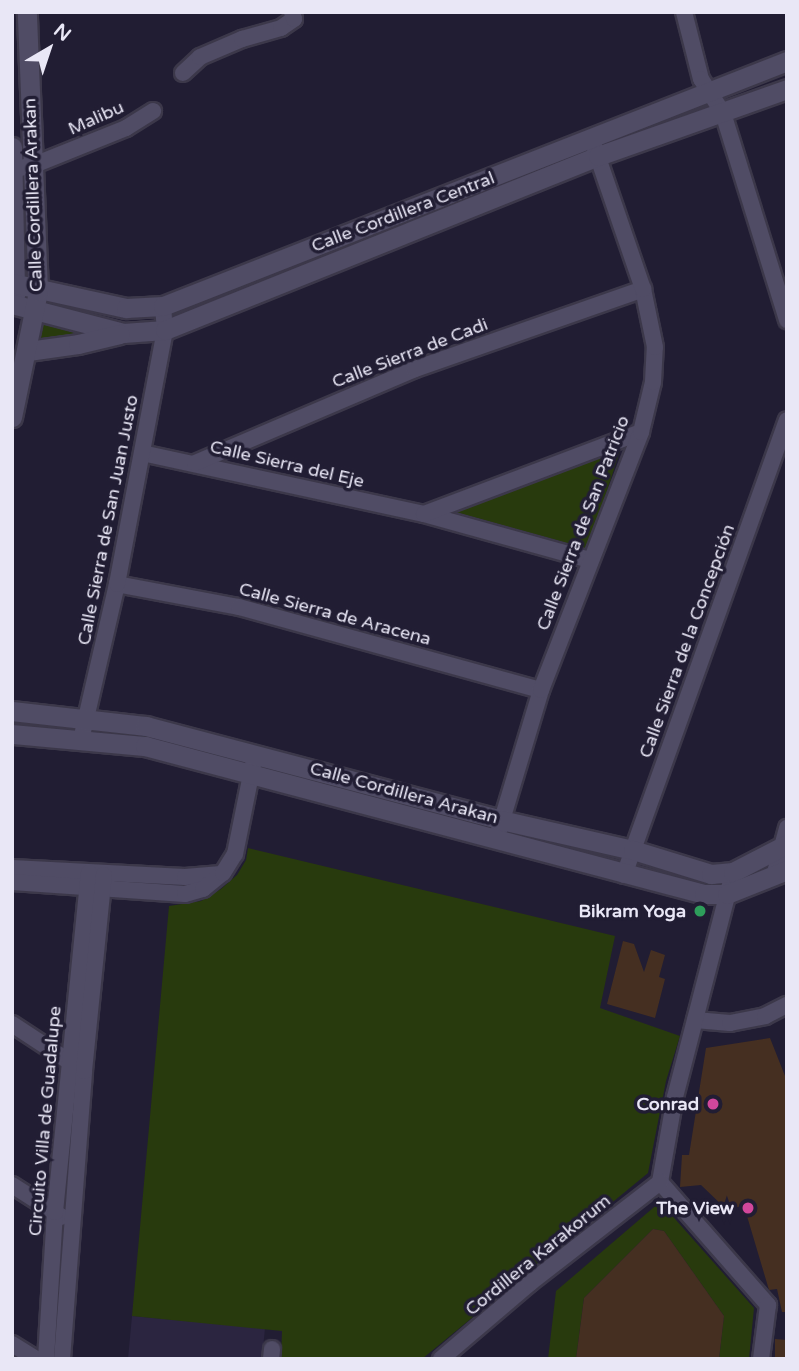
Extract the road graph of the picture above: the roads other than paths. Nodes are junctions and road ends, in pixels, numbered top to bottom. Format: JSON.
{"nodes":[{"id":1,"x":27,"y":12,"type":"edge"},
{"id":2,"x":292,"y":12,"type":"edge"},
{"id":3,"x":684,"y":12,"type":"edge"},
{"id":4,"x":787,"y":61,"type":"edge"},
{"id":5,"x":183,"y":73,"type":"dead end"},
{"id":6,"x":787,"y":89,"type":"edge"},
{"id":7,"x":711,"y":92,"type":"junction"},
{"id":8,"x":153,"y":111,"type":"dead end"},
{"id":9,"x":723,"y":113,"type":"junction"},
{"id":10,"x":591,"y":138,"type":"junction"},
{"id":11,"x":12,"y":147,"type":"edge"},
{"id":12,"x":598,"y":156,"type":"junction"},
{"id":13,"x":34,"y":165,"type":"junction"},
{"id":14,"x":13,"y":170,"type":"edge"},
{"id":15,"x":465,"y":188,"type":"junction"},
{"id":16,"x":473,"y":208,"type":"junction"},
{"id":17,"x":15,"y":284,"type":"edge"},
{"id":18,"x":643,"y":289,"type":"junction"},
{"id":19,"x":36,"y":300,"type":"junction"},
{"id":20,"x":163,"y":306,"type":"junction"},
{"id":21,"x":13,"y":307,"type":"edge"},
{"id":22,"x":787,"y":320,"type":"edge"},
{"id":23,"x":166,"y":330,"type":"junction"},
{"id":24,"x":123,"y":333,"type":"junction"},
{"id":25,"x":28,"y":351,"type":"junction"},
{"id":26,"x":12,"y":416,"type":"edge"},
{"id":27,"x":787,"y":420,"type":"edge"},
{"id":28,"x":641,"y":432,"type":"junction"},
{"id":29,"x":142,"y":453,"type":"junction"},
{"id":30,"x":195,"y":463,"type":"junction"},
{"id":31,"x":424,"y":514,"type":"junction"},
{"id":32,"x":590,"y":560,"type":"junction"},
{"id":33,"x":117,"y":584,"type":"junction"},
{"id":34,"x":541,"y":690,"type":"junction"},
{"id":35,"x":12,"y":711,"type":"edge"},
{"id":36,"x":85,"y":720,"type":"junction"},
{"id":37,"x":12,"y":734,"type":"edge"},
{"id":38,"x":81,"y":740,"type":"junction"},
{"id":39,"x":256,"y":752,"type":"junction"},
{"id":40,"x":251,"y":772,"type":"junction"},
{"id":41,"x":787,"y":828,"type":"edge"},
{"id":42,"x":499,"y":829,"type":"junction"},
{"id":43,"x":783,"y":846,"type":"edge"},
{"id":44,"x":633,"y":850,"type":"junction"},
{"id":45,"x":12,"y":868,"type":"edge"},
{"id":46,"x":733,"y":872,"type":"junction"},
{"id":47,"x":780,"y":873,"type":"edge"},
{"id":48,"x":624,"y":874,"type":"junction"},
{"id":49,"x":96,"y":881,"type":"junction"},
{"id":50,"x":12,"y":882,"type":"edge"},
{"id":51,"x":727,"y":894,"type":"junction"},
{"id":52,"x":787,"y":1004,"type":"edge"},
{"id":53,"x":695,"y":1020,"type":"junction"},
{"id":54,"x":12,"y":1024,"type":"edge"},
{"id":55,"x":69,"y":1061,"type":"junction"},
{"id":56,"x":84,"y":1071,"type":"junction"},
{"id":57,"x":660,"y":1182,"type":"junction"},
{"id":58,"x":12,"y":1185,"type":"edge"},
{"id":59,"x":55,"y":1212,"type":"junction"},
{"id":60,"x":74,"y":1224,"type":"junction"},
{"id":61,"x":12,"y":1344,"type":"edge"},
{"id":62,"x":36,"y":1359,"type":"edge"},
{"id":63,"x":47,"y":1359,"type":"edge"},
{"id":64,"x":62,"y":1359,"type":"edge"},
{"id":65,"x":441,"y":1359,"type":"edge"},
{"id":66,"x":761,"y":1359,"type":"edge"}],
"edges":[{"from":1,"to":13,"type":"street","name":"Calle Cordillera Arakan"},
{"from":2,"to":5,"type":"street"},
{"from":3,"to":7,"type":"street"},
{"from":4,"to":7,"type":"street","name":"Calle Cordillera Central"},
{"from":6,"to":9,"type":"street","name":"Calle Cordillera Central"},
{"from":7,"to":9,"type":"street"},
{"from":7,"to":10,"type":"street","name":"Calle Cordillera Central"},
{"from":8,"to":13,"type":"street","name":"Malibu"},
{"from":9,"to":12,"type":"street","name":"Calle Cordillera Central"},
{"from":9,"to":22,"type":"street"},
{"from":10,"to":12,"type":"street","name":"Calle Sierra de San Patricio"},
{"from":10,"to":15,"type":"street","name":"Calle Cordillera Central"},
{"from":11,"to":14,"type":"street","name":"Calle Cordillera Arakan"},
{"from":12,"to":16,"type":"street","name":"Calle Cordillera Central"},
{"from":12,"to":18,"type":"street","name":"Calle Sierra de San Patricio"},
{"from":13,"to":14,"type":"street","name":"Malibu"},
{"from":13,"to":19,"type":"street","name":"Calle Cordillera Arakan"},
{"from":14,"to":17,"type":"street","name":"Calle Cordillera Arakan"},
{"from":15,"to":16,"type":"street"},
{"from":15,"to":20,"type":"street","name":"Calle Cordillera Central"},
{"from":16,"to":23,"type":"street","name":"Calle Cordillera Central"},
{"from":17,"to":19,"type":"street","name":"Calle Cordillera Central"},
{"from":17,"to":21,"type":"street","name":"Calle Cordillera Arakan"},
{"from":18,"to":28,"type":"street","name":"Calle Sierra de San Patricio"},
{"from":18,"to":30,"type":"street","name":"Calle Sierra de Cadi"},
{"from":19,"to":20,"type":"street","name":"Calle Cordillera Central"},
{"from":19,"to":21,"type":"street","name":"Calle Cordillera Central"},
{"from":19,"to":24,"type":"street","name":"Calle Cordillera Central"},
{"from":19,"to":25,"type":"street","name":"Calle Cordillera Arakan"},
{"from":20,"to":23,"type":"street","name":"Calle Sierra de San Juan Justo"},
{"from":23,"to":24,"type":"street","name":"Calle Cordillera Central"},
{"from":23,"to":29,"type":"street","name":"Calle Sierra de San Juan Justo"},
{"from":24,"to":25,"type":"street"},
{"from":25,"to":26,"type":"street","name":"Calle Cordillera Arakan"},
{"from":27,"to":44,"type":"street","name":"Calle Sierra de la Concepción"},
{"from":28,"to":31,"type":"street"},
{"from":28,"to":32,"type":"street","name":"Calle Sierra de San Patricio"},
{"from":29,"to":30,"type":"street","name":"Calle Sierra del Eje"},
{"from":29,"to":33,"type":"street","name":"Calle Sierra de San Juan Justo"},
{"from":30,"to":31,"type":"street","name":"Calle Sierra del Eje"},
{"from":31,"to":32,"type":"street","name":"Calle Sierra del Eje"},
{"from":32,"to":34,"type":"street","name":"Calle Sierra de San Patricio"},
{"from":33,"to":34,"type":"street","name":"Calle Sierra de Aracena"},
{"from":33,"to":36,"type":"street","name":"Calle Sierra de San Juan Justo"},
{"from":34,"to":42,"type":"street","name":"Calle Sierra de San Patricio"},
{"from":35,"to":36,"type":"street","name":"Calle Cordillera Arakan"},
{"from":36,"to":38,"type":"street","name":"Calle Sierra de San Juan Justo"},
{"from":36,"to":39,"type":"street","name":"Calle Cordillera Arakan"},
{"from":37,"to":38,"type":"street","name":"Calle Cordillera Arakan"},
{"from":38,"to":40,"type":"street","name":"Calle Cordillera Arakan"},
{"from":39,"to":40,"type":"street"},
{"from":39,"to":42,"type":"street","name":"Calle Cordillera Arakan"},
{"from":40,"to":42,"type":"street","name":"Calle Cordillera Arakan"},
{"from":40,"to":49,"type":"street"},
{"from":41,"to":43,"type":"street"},
{"from":42,"to":44,"type":"street","name":"Calle Cordillera Arakan"},
{"from":42,"to":48,"type":"street","name":"Calle Cordillera Arakan"},
{"from":43,"to":46,"type":"street"},
{"from":43,"to":47,"type":"street"},
{"from":44,"to":46,"type":"street","name":"Calle Cordillera Arakan"},
{"from":44,"to":48,"type":"street","name":"Calle Sierra de la Concepción"},
{"from":45,"to":49,"type":"street"},
{"from":46,"to":51,"type":"street"},
{"from":47,"to":51,"type":"street","name":"Calle Cordillera Arakan"},
{"from":48,"to":51,"type":"street","name":"Calle Cordillera Arakan"},
{"from":49,"to":50,"type":"street"},
{"from":49,"to":55,"type":"street","name":"Circuito Villa de Guadalupe"},
{"from":49,"to":56,"type":"street","name":"Circuito Villa de Guadalupe"},
{"from":51,"to":53,"type":"street"},
{"from":52,"to":53,"type":"street"},
{"from":53,"to":57,"type":"street"},
{"from":54,"to":55,"type":"street"},
{"from":55,"to":56,"type":"street"},
{"from":55,"to":59,"type":"street","name":"Circuito Villa de Guadalupe"},
{"from":56,"to":60,"type":"street","name":"Circuito Villa de Guadalupe"},
{"from":57,"to":65,"type":"street","name":"Cordillera Karakorum"},
{"from":57,"to":66,"type":"street"},
{"from":58,"to":59,"type":"street"},
{"from":59,"to":60,"type":"street"},
{"from":59,"to":63,"type":"street","name":"Circuito Villa de Guadalupe"},
{"from":60,"to":64,"type":"street","name":"Circuito Villa de Guadalupe"},
{"from":61,"to":62,"type":"street"}]}
